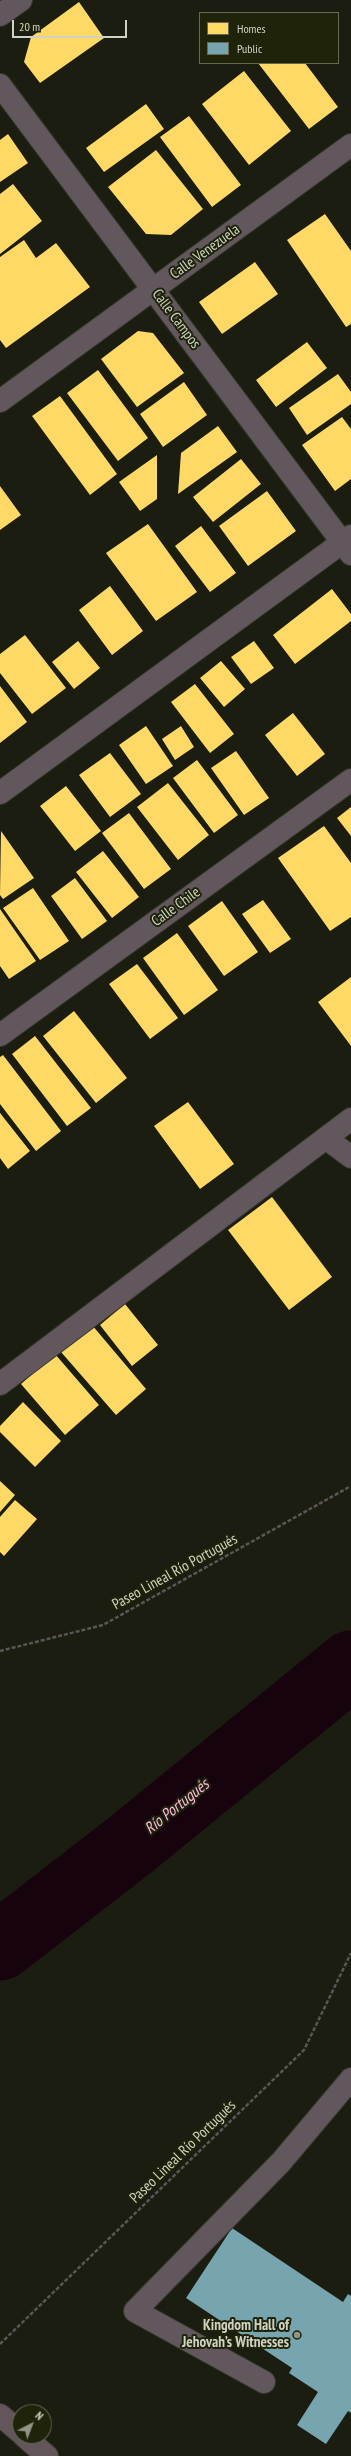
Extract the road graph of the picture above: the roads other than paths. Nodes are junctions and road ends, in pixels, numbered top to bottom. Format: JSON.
{"nodes":[{"id":1,"x":21,"y":0,"type":"edge"},
{"id":2,"x":0,"y":15,"type":"edge"},
{"id":3,"x":0,"y":85,"type":"edge"},
{"id":4,"x":351,"y":145,"type":"edge"},
{"id":5,"x":153,"y":290,"type":"junction"},
{"id":6,"x":0,"y":401,"type":"edge"},
{"id":7,"x":348,"y":544,"type":"edge"},
{"id":8,"x":351,"y":780,"type":"edge"},
{"id":9,"x":0,"y":793,"type":"edge"},
{"id":10,"x":0,"y":1035,"type":"edge"},
{"id":11,"x":351,"y":1119,"type":"edge"},
{"id":12,"x":327,"y":1139,"type":"junction"},
{"id":13,"x":351,"y":1157,"type":"edge"},
{"id":14,"x":0,"y":1384,"type":"edge"},
{"id":15,"x":351,"y":2079,"type":"edge"},
{"id":16,"x":264,"y":2382,"type":"dead end"},
{"id":17,"x":0,"y":2415,"type":"edge"},
{"id":18,"x":12,"y":2425,"type":"edge"},
{"id":19,"x":33,"y":2444,"type":"edge"},
{"id":20,"x":47,"y":2456,"type":"edge"}],
"edges":[{"from":1,"to":2,"type":"street"},
{"from":3,"to":5,"type":"street","name":"Calle Campos"},
{"from":4,"to":5,"type":"street","name":"Calle Venezuela"},
{"from":5,"to":6,"type":"street","name":"Calle Venezuela"},
{"from":5,"to":7,"type":"street","name":"Calle Campos"},
{"from":7,"to":9,"type":"street"},
{"from":8,"to":10,"type":"street","name":"Calle Chile"},
{"from":11,"to":12,"type":"street"},
{"from":12,"to":13,"type":"street"},
{"from":12,"to":14,"type":"street"},
{"from":15,"to":16,"type":"street"},
{"from":17,"to":18,"type":"main road"},
{"from":19,"to":20,"type":"main road"}]}
